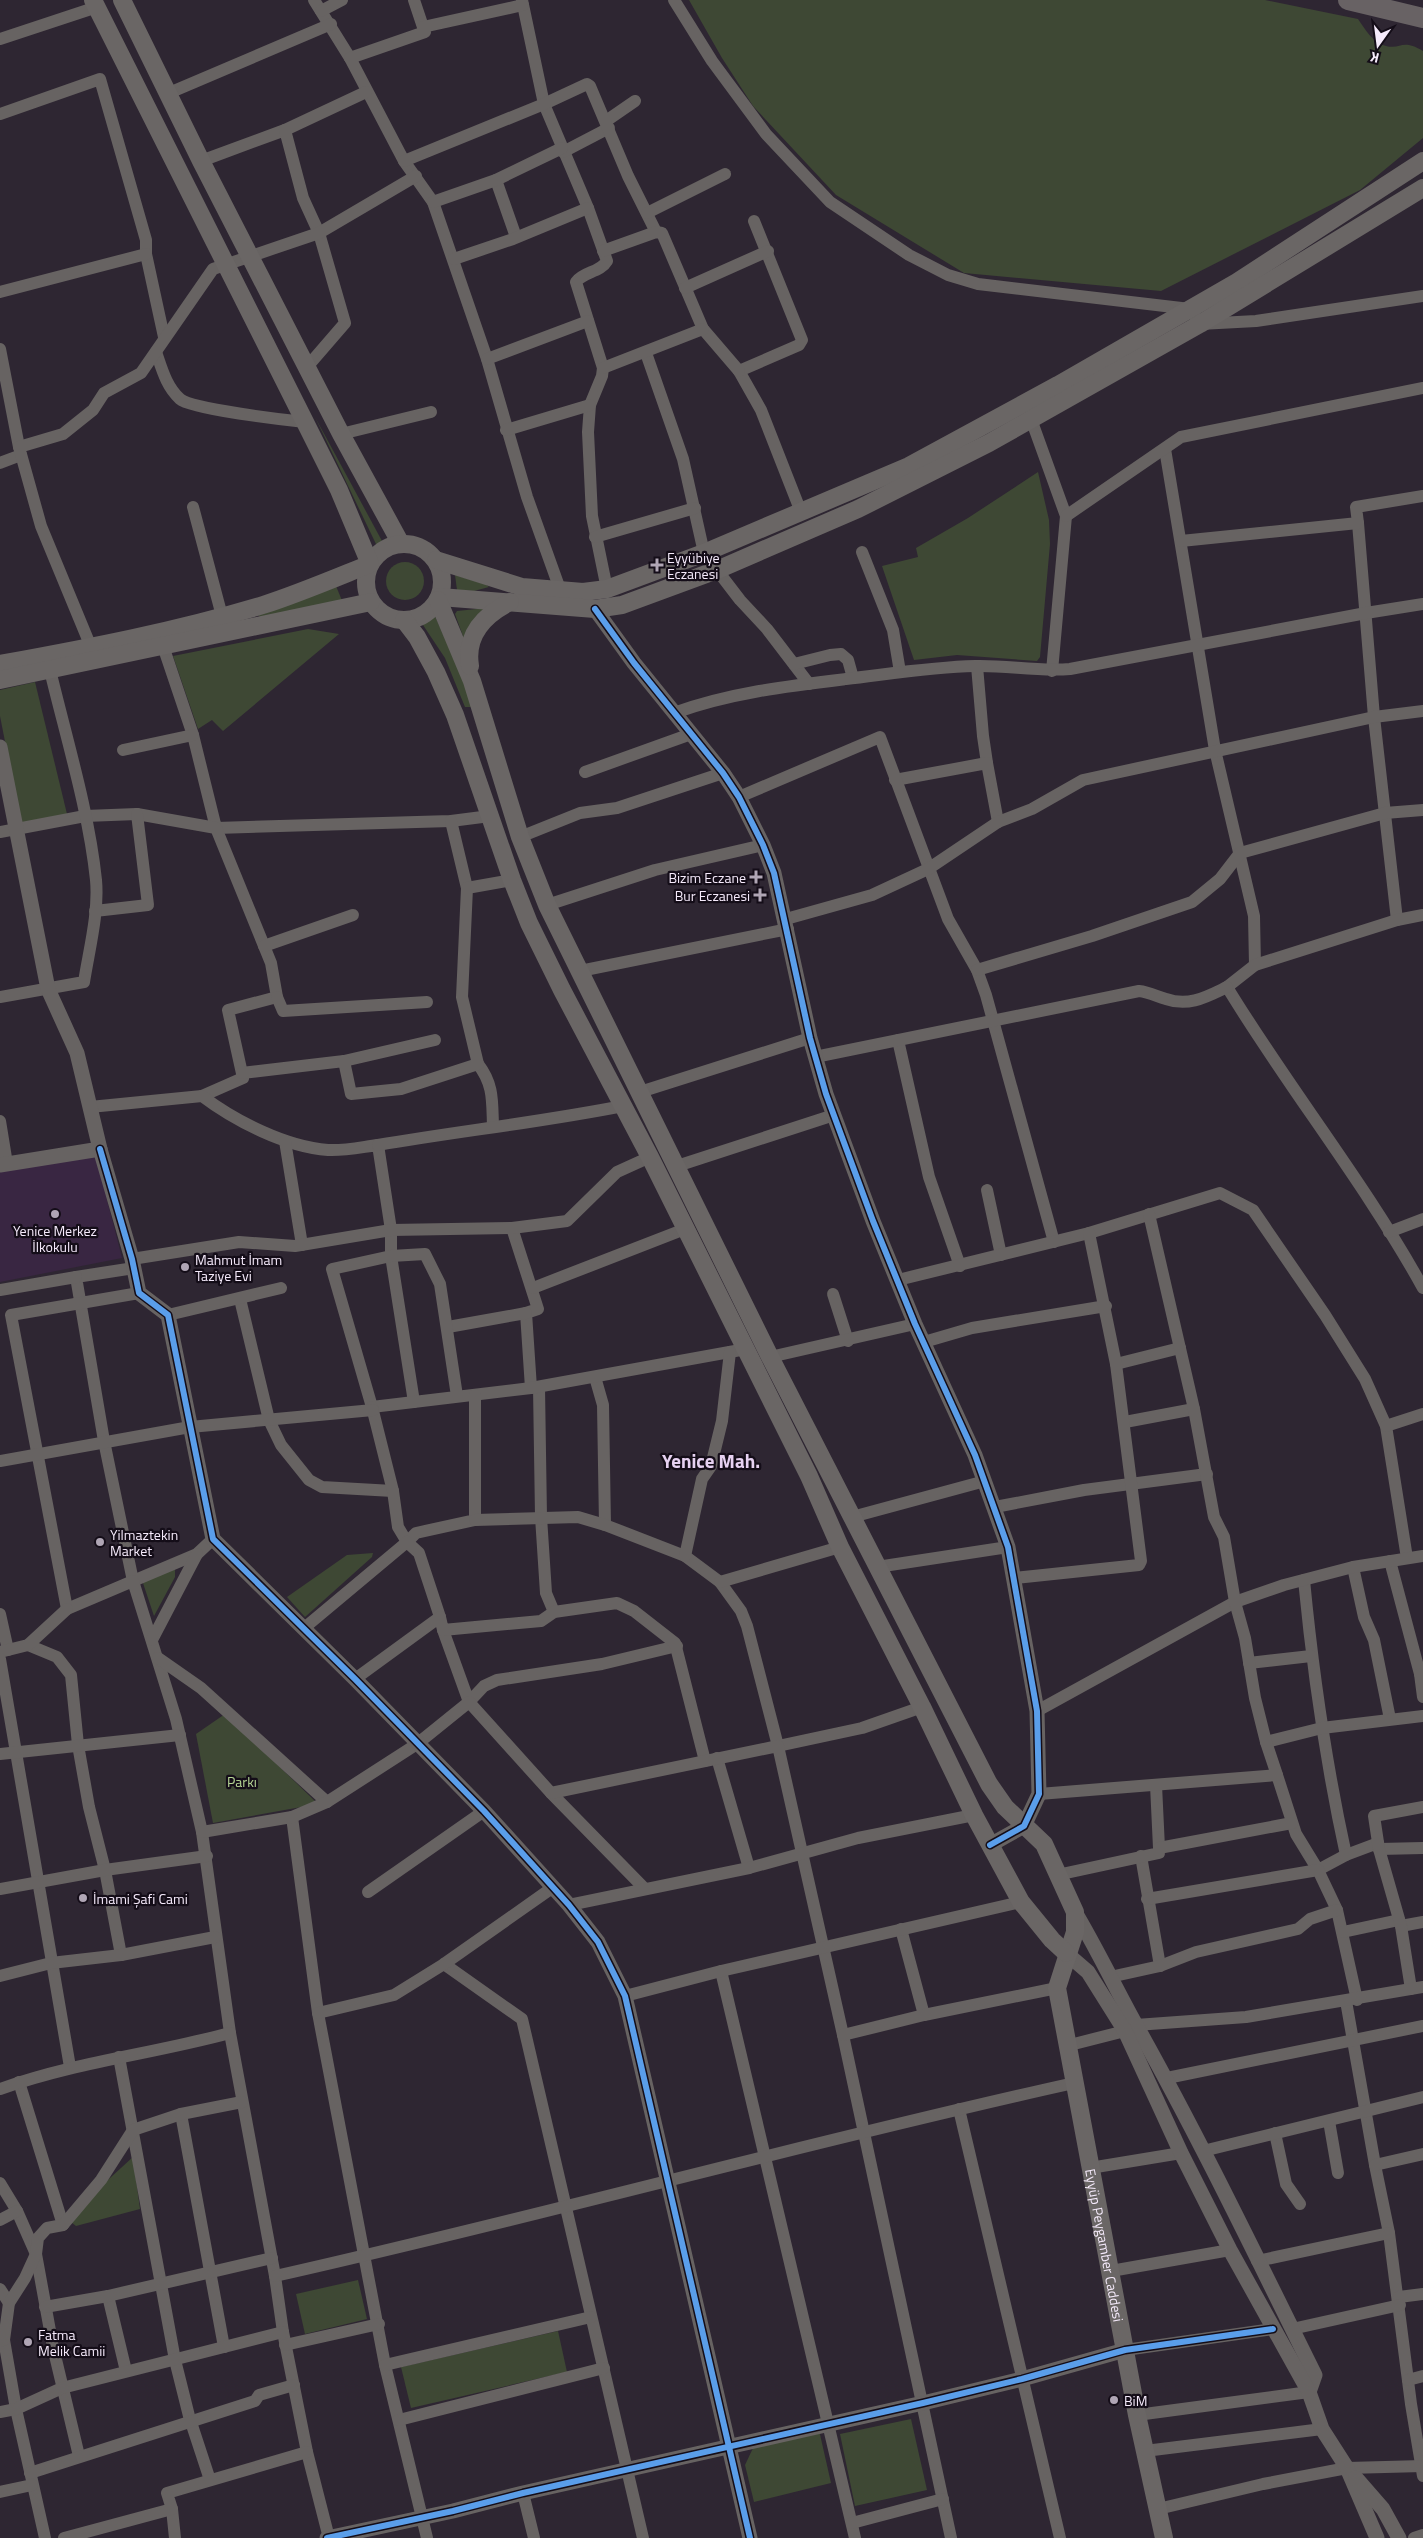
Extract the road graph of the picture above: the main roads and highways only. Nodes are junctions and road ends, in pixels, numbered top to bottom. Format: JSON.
{"nodes":[{"id":1,"x":1348,"y":0,"type":"edge"},
{"id":2,"x":128,"y":2,"type":"edge"},
{"id":3,"x":95,"y":4,"type":"edge"},
{"id":4,"x":1423,"y":18,"type":"edge"},
{"id":5,"x":1423,"y":161,"type":"edge"},
{"id":6,"x":1423,"y":188,"type":"edge"},
{"id":7,"x":1195,"y":317,"type":"junction"},
{"id":8,"x":401,"y":544,"type":"junction"},
{"id":9,"x":436,"y":560,"type":"junction"},
{"id":10,"x":370,"y":564,"type":"junction"},
{"id":11,"x":439,"y":598,"type":"junction"},
{"id":12,"x":371,"y":602,"type":"junction"},
{"id":13,"x":510,"y":602,"type":"junction"},
{"id":14,"x":404,"y":620,"type":"junction"},
{"id":15,"x":0,"y":664,"type":"edge"},
{"id":16,"x":0,"y":680,"type":"edge"},
{"id":17,"x":472,"y":681,"type":"junction"},
{"id":18,"x":1066,"y":1953,"type":"junction"},
{"id":19,"x":1164,"y":2538,"type":"edge"}],
"edges":[{"from":1,"to":4,"type":"highway"},
{"from":2,"to":8,"type":"main road"},
{"from":3,"to":10,"type":"main road"},
{"from":5,"to":7,"type":"main road"},
{"from":6,"to":7,"type":"main road"},
{"from":7,"to":9,"type":"main road"},
{"from":7,"to":13,"type":"main road"},
{"from":8,"to":9,"type":"main road"},
{"from":8,"to":10,"type":"main road"},
{"from":9,"to":11,"type":"main road"},
{"from":10,"to":12,"type":"main road"},
{"from":10,"to":15,"type":"main road"},
{"from":11,"to":13,"type":"main road"},
{"from":11,"to":14,"type":"main road"},
{"from":11,"to":17,"type":"main road"},
{"from":12,"to":14,"type":"main road"},
{"from":12,"to":16,"type":"main road"},
{"from":13,"to":17,"type":"main road"},
{"from":14,"to":18,"type":"main road"},
{"from":17,"to":18,"type":"main road","name":"Eyyüp Peygamber Caddesi"},
{"from":18,"to":19,"type":"main road","name":"Eyyüp Peygamber Caddesi"}]}
